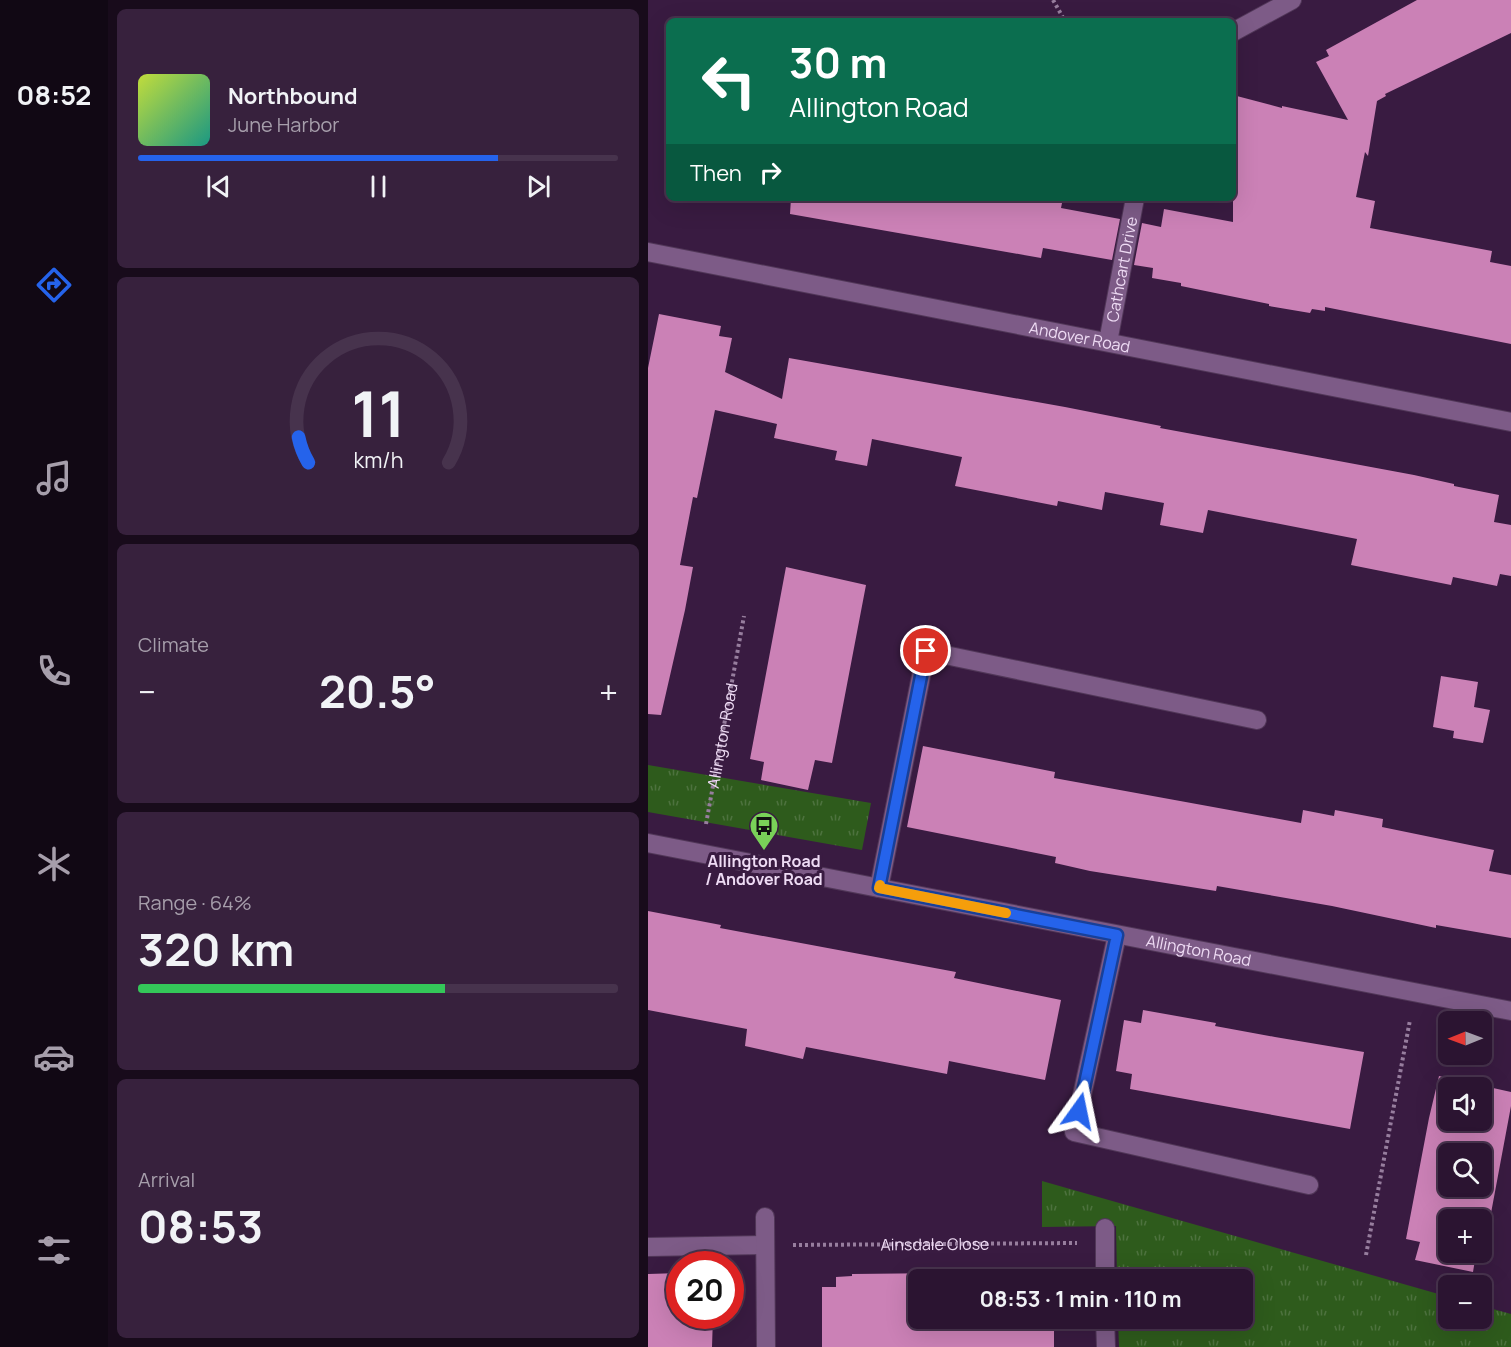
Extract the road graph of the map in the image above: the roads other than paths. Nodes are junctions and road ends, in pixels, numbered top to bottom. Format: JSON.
{"nodes":[{"id":1,"x":1292,"y":0,"type":"edge"},
{"id":2,"x":1236,"y":30,"type":"edge"},
{"id":3,"x":1134,"y":201,"type":"edge"},
{"id":4,"x":648,"y":252,"type":"edge"},
{"id":5,"x":1108,"y":342,"type":"junction"},
{"id":6,"x":1511,"y":423,"type":"edge"},
{"id":7,"x":1257,"y":720,"type":"dead end"},
{"id":8,"x":648,"y":843,"type":"edge"},
{"id":9,"x":879,"y":888,"type":"junction"},
{"id":10,"x":1117,"y":935,"type":"junction"},
{"id":11,"x":1511,"y":1011,"type":"edge"},
{"id":12,"x":1309,"y":1185,"type":"dead end"},
{"id":13,"x":765,"y":1217,"type":"dead end"},
{"id":14,"x":1105,"y":1235,"type":"road end"},
{"id":15,"x":765,"y":1245,"type":"junction"},
{"id":16,"x":648,"y":1247,"type":"edge"},
{"id":17,"x":1105,"y":1269,"type":"edge"},
{"id":18,"x":1106,"y":1329,"type":"edge"},
{"id":19,"x":766,"y":1347,"type":"edge"},
{"id":20,"x":1106,"y":1347,"type":"edge"}],
"edges":[{"from":1,"to":2,"type":"street"},
{"from":3,"to":5,"type":"street","name":"Cathcart Drive"},
{"from":4,"to":5,"type":"street","name":"Andover Road"},
{"from":5,"to":6,"type":"street","name":"Andover Road"},
{"from":7,"to":9,"type":"street"},
{"from":8,"to":9,"type":"street","name":"Allington Road"},
{"from":9,"to":10,"type":"street","name":"Allington Road"},
{"from":10,"to":11,"type":"street","name":"Allington Road"},
{"from":10,"to":12,"type":"street"},
{"from":13,"to":15,"type":"street"},
{"from":14,"to":17,"type":"street"},
{"from":15,"to":16,"type":"street"},
{"from":15,"to":19,"type":"street"},
{"from":18,"to":20,"type":"street"}]}
